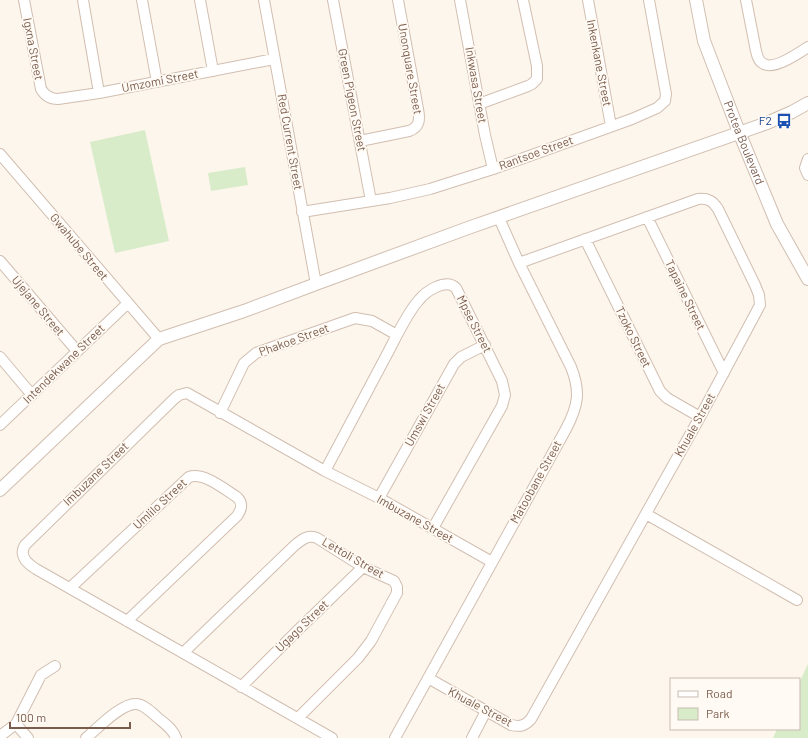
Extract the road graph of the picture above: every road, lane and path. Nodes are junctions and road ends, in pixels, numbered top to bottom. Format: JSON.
{"nodes":[{"id":1,"x":24,"y":0,"type":"edge"},
{"id":2,"x":82,"y":0,"type":"edge"},
{"id":3,"x":142,"y":0,"type":"edge"},
{"id":4,"x":200,"y":0,"type":"edge"},
{"id":5,"x":264,"y":0,"type":"edge"},
{"id":6,"x":333,"y":0,"type":"edge"},
{"id":7,"x":398,"y":0,"type":"edge"},
{"id":8,"x":460,"y":0,"type":"edge"},
{"id":9,"x":523,"y":0,"type":"edge"},
{"id":10,"x":588,"y":0,"type":"edge"},
{"id":11,"x":649,"y":0,"type":"edge"},
{"id":12,"x":696,"y":0,"type":"edge"},
{"id":13,"x":746,"y":0,"type":"edge"},
{"id":14,"x":808,"y":47,"type":"edge"},
{"id":15,"x":274,"y":59,"type":"junction"},
{"id":16,"x":213,"y":71,"type":"junction"},
{"id":17,"x":157,"y":82,"type":"junction"},
{"id":18,"x":99,"y":93,"type":"junction"},
{"id":19,"x":46,"y":96,"type":"joint"},
{"id":20,"x":808,"y":103,"type":"edge"},
{"id":21,"x":479,"y":104,"type":"junction"},
{"id":22,"x":611,"y":126,"type":"junction"},
{"id":23,"x":739,"y":132,"type":"junction"},
{"id":24,"x":360,"y":141,"type":"junction"},
{"id":25,"x":0,"y":154,"type":"edge"},
{"id":26,"x":808,"y":159,"type":"edge"},
{"id":27,"x":493,"y":169,"type":"junction"},
{"id":28,"x":808,"y":175,"type":"edge"},
{"id":29,"x":371,"y":201,"type":"junction"},
{"id":30,"x":302,"y":212,"type":"junction"},
{"id":31,"x":647,"y":217,"type":"junction"},
{"id":32,"x":499,"y":218,"type":"junction"},
{"id":33,"x":585,"y":239,"type":"junction"},
{"id":34,"x":0,"y":260,"type":"edge"},
{"id":35,"x":519,"y":263,"type":"junction"},
{"id":36,"x":808,"y":279,"type":"edge"},
{"id":37,"x":316,"y":284,"type":"junction"},
{"id":38,"x":127,"y":304,"type":"junction"},
{"id":39,"x":397,"y":335,"type":"junction"},
{"id":40,"x":159,"y":339,"type":"junction"},
{"id":41,"x":485,"y":345,"type":"junction"},
{"id":42,"x":77,"y":351,"type":"junction"},
{"id":43,"x":0,"y":357,"type":"edge"},
{"id":44,"x":724,"y":373,"type":"junction"},
{"id":45,"x":32,"y":395,"type":"junction"},
{"id":46,"x":220,"y":412,"type":"junction"},
{"id":47,"x":700,"y":417,"type":"junction"},
{"id":48,"x":0,"y":425,"type":"edge"},
{"id":49,"x":326,"y":471,"type":"junction"},
{"id":50,"x":0,"y":490,"type":"edge"},
{"id":51,"x":379,"y":498,"type":"junction"},
{"id":52,"x":646,"y":514,"type":"junction"},
{"id":53,"x":433,"y":528,"type":"junction"},
{"id":54,"x":492,"y":562,"type":"junction"},
{"id":55,"x":364,"y":567,"type":"junction"},
{"id":56,"x":70,"y":588,"type":"junction"},
{"id":57,"x":797,"y":600,"type":"dead end"},
{"id":58,"x":127,"y":621,"type":"junction"},
{"id":59,"x":184,"y":652,"type":"junction"},
{"id":60,"x":55,"y":666,"type":"dead end"},
{"id":61,"x":428,"y":678,"type":"junction"},
{"id":62,"x":241,"y":687,"type":"junction"},
{"id":63,"x":486,"y":711,"type":"junction"},
{"id":64,"x":298,"y":718,"type":"junction"},
{"id":65,"x":16,"y":724,"type":"junction"},
{"id":66,"x":0,"y":736,"type":"edge"},
{"id":67,"x":28,"y":738,"type":"edge"},
{"id":68,"x":86,"y":738,"type":"edge"},
{"id":69,"x":176,"y":738,"type":"edge"},
{"id":70,"x":332,"y":738,"type":"edge"},
{"id":71,"x":395,"y":738,"type":"edge"},
{"id":72,"x":472,"y":738,"type":"edge"}],
"edges":[{"from":1,"to":19,"type":"street","name":"Igxna Street"},
{"from":2,"to":18,"type":"street"},
{"from":3,"to":17,"type":"street"},
{"from":4,"to":16,"type":"street"},
{"from":5,"to":15,"type":"street","name":"Red Current Street"},
{"from":6,"to":24,"type":"street","name":"Green Pigeon Street"},
{"from":7,"to":24,"type":"street","name":"Unonquare Street"},
{"from":8,"to":21,"type":"street","name":"Inkwasa Street"},
{"from":9,"to":21,"type":"street"},
{"from":10,"to":22,"type":"street","name":"Inkenkane Street"},
{"from":11,"to":22,"type":"street","name":"Rantsoe Street"},
{"from":12,"to":23,"type":"street","name":"Protea Boulevard"},
{"from":13,"to":14,"type":"street"},
{"from":15,"to":16,"type":"street","name":"Umzomi Street"},
{"from":15,"to":30,"type":"street","name":"Red Current Street"},
{"from":16,"to":17,"type":"street","name":"Umzomi Street"},
{"from":17,"to":18,"type":"street","name":"Umzomi Street"},
{"from":18,"to":19,"type":"street","name":"Umzomi Street"},
{"from":20,"to":23,"type":"street"},
{"from":21,"to":27,"type":"street","name":"Inkwasa Street"},
{"from":22,"to":27,"type":"street","name":"Rantsoe Street"},
{"from":23,"to":32,"type":"street"},
{"from":23,"to":36,"type":"street","name":"Protea Boulevard"},
{"from":24,"to":29,"type":"street","name":"Green Pigeon Street"},
{"from":25,"to":38,"type":"street","name":"Gwahube Street"},
{"from":26,"to":28,"type":"street"},
{"from":27,"to":29,"type":"street","name":"Rantsoe Street"},
{"from":29,"to":30,"type":"street","name":"Rantsoe Street"},
{"from":30,"to":37,"type":"street","name":"Red Current Street"},
{"from":31,"to":33,"type":"street","name":"Khuale Street"},
{"from":31,"to":44,"type":"street","name":"Tapaine Street"},
{"from":31,"to":44,"type":"street","name":"Khuale Street"},
{"from":32,"to":35,"type":"street","name":"Matoobane Street"},
{"from":32,"to":37,"type":"street"},
{"from":33,"to":35,"type":"street","name":"Khuale Street"},
{"from":33,"to":47,"type":"street","name":"Tzoko Street"},
{"from":34,"to":42,"type":"street","name":"Ujejane Street"},
{"from":35,"to":54,"type":"street","name":"Matoobane Street"},
{"from":37,"to":40,"type":"street"},
{"from":38,"to":40,"type":"street","name":"Gwahube Street"},
{"from":38,"to":42,"type":"street","name":"Intendekwane Street"},
{"from":39,"to":41,"type":"street","name":"Mpse Street"},
{"from":39,"to":46,"type":"street","name":"Phakoe Street"},
{"from":39,"to":49,"type":"street","name":"Mpse Street"},
{"from":40,"to":50,"type":"street"},
{"from":41,"to":51,"type":"street","name":"Umswi Street"},
{"from":41,"to":53,"type":"street","name":"Mpse Street"},
{"from":42,"to":45,"type":"street","name":"Intendekwane Street"},
{"from":43,"to":45,"type":"street"},
{"from":44,"to":47,"type":"street","name":"Khuale Street"},
{"from":45,"to":48,"type":"street","name":"Intendekwane Street"},
{"from":46,"to":49,"type":"street","name":"Imbuzane Street"},
{"from":46,"to":56,"type":"street","name":"Imbuzane Street"},
{"from":47,"to":52,"type":"street","name":"Khuale Street"},
{"from":49,"to":51,"type":"street","name":"Imbuzane Street"},
{"from":51,"to":53,"type":"street","name":"Imbuzane Street"},
{"from":52,"to":57,"type":"street"},
{"from":52,"to":63,"type":"street","name":"Khuale Street"},
{"from":53,"to":54,"type":"street","name":"Imbuzane Street"},
{"from":54,"to":61,"type":"street","name":"Matoobane Street"},
{"from":55,"to":59,"type":"street","name":"Lettoli Street"},
{"from":55,"to":62,"type":"street","name":"Ugago Street"},
{"from":55,"to":64,"type":"street","name":"Lettoli Street"},
{"from":56,"to":58,"type":"street","name":"Imbuzane Street"},
{"from":56,"to":58,"type":"street","name":"Umlilo Street"},
{"from":58,"to":59,"type":"street","name":"Imbuzane Street"},
{"from":59,"to":62,"type":"street","name":"Imbuzane Street"},
{"from":60,"to":65,"type":"street"},
{"from":61,"to":63,"type":"street","name":"Khuale Street"},
{"from":61,"to":71,"type":"street","name":"Matoobane Street"},
{"from":62,"to":64,"type":"street","name":"Imbuzane Street"},
{"from":63,"to":72,"type":"street"},
{"from":64,"to":70,"type":"street","name":"Imbuzane Street"},
{"from":65,"to":66,"type":"street"},
{"from":65,"to":67,"type":"street"},
{"from":68,"to":69,"type":"street"}]}
